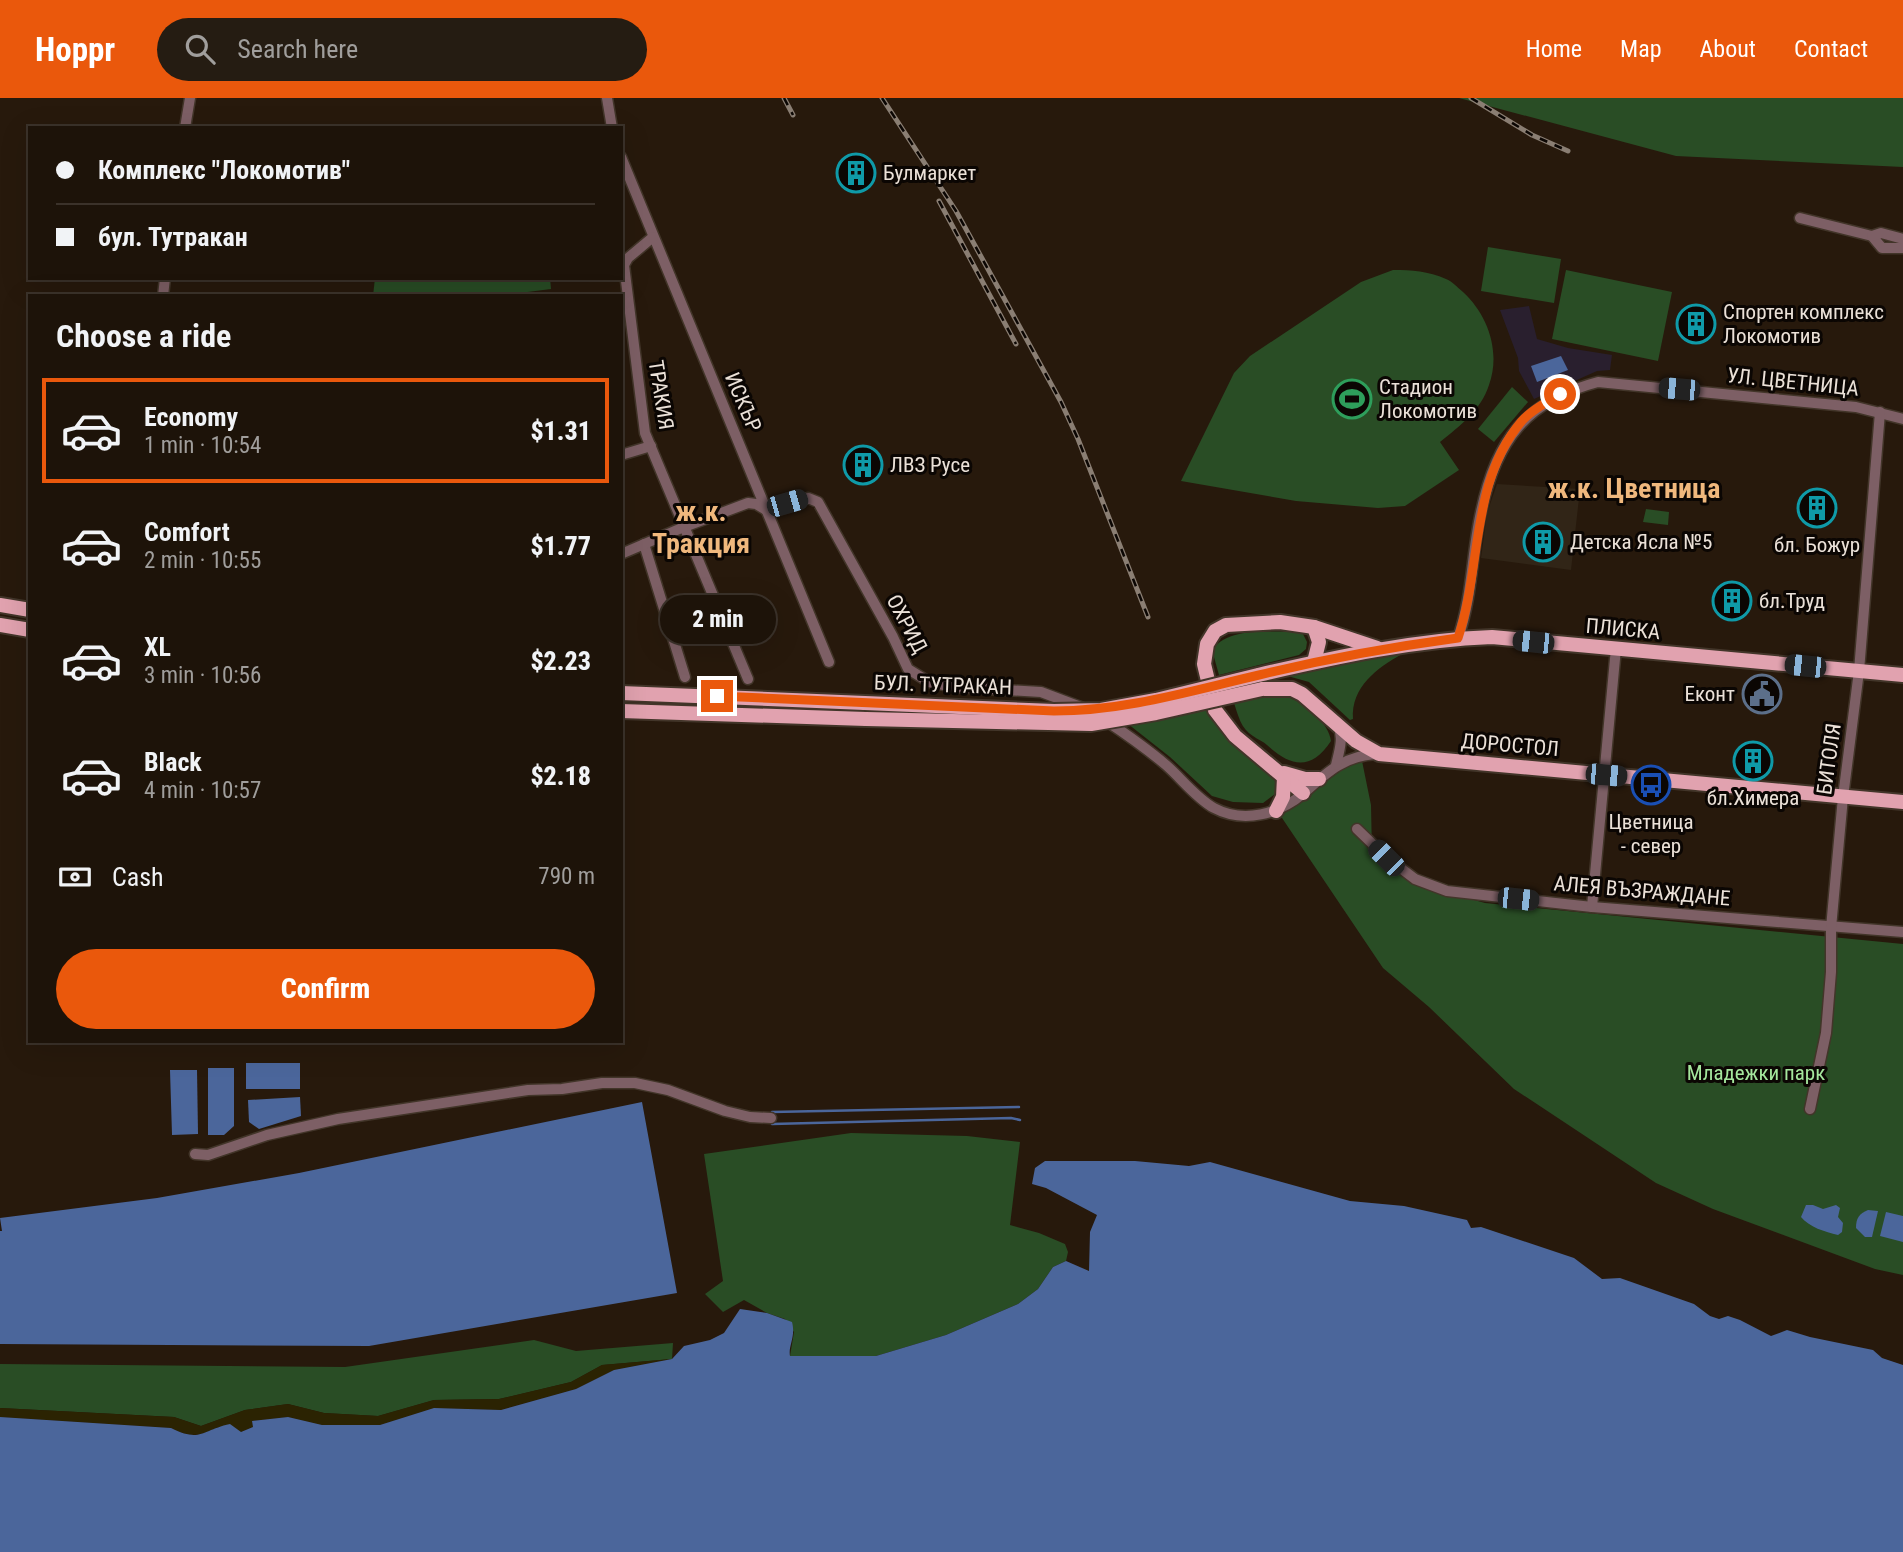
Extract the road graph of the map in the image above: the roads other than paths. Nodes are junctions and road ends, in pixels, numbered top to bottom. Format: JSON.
{"nodes":[{"id":1,"x":190,"y":98,"type":"edge"},
{"id":2,"x":607,"y":98,"type":"edge"},
{"id":3,"x":185,"y":126,"type":"edge"},
{"id":4,"x":612,"y":126,"type":"edge"},
{"id":5,"x":623,"y":162,"type":"edge"},
{"id":6,"x":1800,"y":218,"type":"dead end"},
{"id":7,"x":1872,"y":236,"type":"junction"},
{"id":8,"x":653,"y":237,"type":"junction"},
{"id":9,"x":1903,"y":239,"type":"edge"},
{"id":10,"x":1903,"y":248,"type":"edge"},
{"id":11,"x":1880,"y":412,"type":"junction"},
{"id":12,"x":1903,"y":419,"type":"edge"},
{"id":13,"x":651,"y":446,"type":"junction"},
{"id":14,"x":623,"y":454,"type":"edge"},
{"id":15,"x":766,"y":510,"type":"junction"},
{"id":16,"x":684,"y":527,"type":"junction"},
{"id":17,"x":644,"y":544,"type":"junction"},
{"id":18,"x":623,"y":553,"type":"edge"},
{"id":19,"x":0,"y":605,"type":"edge"},
{"id":20,"x":28,"y":610,"type":"edge"},
{"id":21,"x":0,"y":625,"type":"edge"},
{"id":22,"x":1314,"y":627,"type":"junction"},
{"id":23,"x":28,"y":630,"type":"edge"},
{"id":24,"x":1458,"y":638,"type":"junction"},
{"id":25,"x":1379,"y":649,"type":"junction"},
{"id":26,"x":1616,"y":649,"type":"junction"},
{"id":27,"x":829,"y":662,"type":"dead end"},
{"id":28,"x":1314,"y":662,"type":"junction"},
{"id":29,"x":1859,"y":671,"type":"junction"},
{"id":30,"x":1903,"y":675,"type":"edge"},
{"id":31,"x":685,"y":677,"type":"dead end"},
{"id":32,"x":748,"y":679,"type":"dead end"},
{"id":33,"x":1260,"y":682,"type":"junction"},
{"id":34,"x":623,"y":693,"type":"edge"},
{"id":35,"x":623,"y":711,"type":"edge"},
{"id":36,"x":1337,"y":724,"type":"junction"},
{"id":37,"x":1379,"y":754,"type":"junction"},
{"id":38,"x":1336,"y":765,"type":"junction"},
{"id":39,"x":1280,"y":774,"type":"junction"},
{"id":40,"x":1606,"y":775,"type":"junction"},
{"id":41,"x":1319,"y":779,"type":"junction"},
{"id":42,"x":1303,"y":793,"type":"junction"},
{"id":43,"x":1843,"y":797,"type":"junction"},
{"id":44,"x":1903,"y":802,"type":"edge"},
{"id":45,"x":1276,"y":811,"type":"junction"},
{"id":46,"x":1357,"y":829,"type":"dead end"},
{"id":47,"x":1592,"y":907,"type":"junction"},
{"id":48,"x":1831,"y":928,"type":"junction"},
{"id":49,"x":1903,"y":932,"type":"edge"},
{"id":50,"x":1810,"y":1109,"type":"dead end"},
{"id":51,"x":771,"y":1118,"type":"dead end"},
{"id":52,"x":195,"y":1154,"type":"dead end"}],
"edges":[{"from":1,"to":3,"type":"street"},
{"from":2,"to":4,"type":"street"},
{"from":5,"to":8,"type":"street","name":"ИСКЪР"},
{"from":6,"to":7,"type":"street"},
{"from":7,"to":9,"type":"street"},
{"from":7,"to":10,"type":"street"},
{"from":8,"to":13,"type":"street","name":"ТРАКИЯ"},
{"from":8,"to":15,"type":"street","name":"ИСКЪР"},
{"from":11,"to":12,"type":"street","name":"УЛ. ЦВЕТНИЦА"},
{"from":11,"to":24,"type":"street","name":"УЛ. ЦВЕТНИЦА"},
{"from":11,"to":29,"type":"street","name":"БИТОЛЯ"},
{"from":13,"to":14,"type":"street"},
{"from":13,"to":16,"type":"street","name":"ТРАКИЯ"},
{"from":15,"to":16,"type":"street"},
{"from":15,"to":27,"type":"street","name":"ИСКЪР"},
{"from":15,"to":45,"type":"street","name":"ОХРИД"},
{"from":16,"to":17,"type":"street"},
{"from":16,"to":32,"type":"street","name":"ТРАКИЯ"},
{"from":17,"to":18,"type":"street"},
{"from":17,"to":31,"type":"street"},
{"from":19,"to":20,"type":"main road"},
{"from":21,"to":23,"type":"main road"},
{"from":22,"to":25,"type":"main road"},
{"from":22,"to":28,"type":"main road"},
{"from":22,"to":39,"type":"main road"},
{"from":24,"to":25,"type":"main road","name":"ПЛИСКА"},
{"from":24,"to":26,"type":"main road","name":"ПЛИСКА"},
{"from":25,"to":28,"type":"main road","name":"ПЛИСКА"},
{"from":26,"to":29,"type":"main road","name":"ПЛИСКА"},
{"from":26,"to":40,"type":"street"},
{"from":28,"to":33,"type":"main road","name":"ПЛИСКА"},
{"from":29,"to":30,"type":"main road","name":"ПЛИСКА"},
{"from":29,"to":43,"type":"street","name":"БИТОЛЯ"},
{"from":33,"to":34,"type":"main road","name":"БУЛ. ТУТРАКАН","bridge":true},
{"from":33,"to":35,"type":"main road","name":"БУЛ. ТУТРАКАН","bridge":true},
{"from":33,"to":36,"type":"main road","name":"ДОРОСТОЛ"},
{"from":36,"to":37,"type":"main road","name":"ДОРОСТОЛ"},
{"from":36,"to":38,"type":"street"},
{"from":37,"to":38,"type":"street"},
{"from":37,"to":40,"type":"main road","name":"ДОРОСТОЛ"},
{"from":38,"to":41,"type":"street","name":"ОХРИД"},
{"from":39,"to":41,"type":"main road"},
{"from":39,"to":42,"type":"main road"},
{"from":39,"to":45,"type":"main road"},
{"from":40,"to":43,"type":"main road","name":"ДОРОСТОЛ"},
{"from":40,"to":47,"type":"street"},
{"from":41,"to":42,"type":"street","name":"ОХРИД"},
{"from":42,"to":45,"type":"street","name":"ОХРИД"},
{"from":43,"to":44,"type":"main road","name":"ДОРОСТОЛ"},
{"from":43,"to":48,"type":"street","name":"БИТОЛЯ"},
{"from":46,"to":47,"type":"street","name":"АЛЕЯ ВЪЗРАЖДАНЕ"},
{"from":47,"to":48,"type":"street","name":"АЛЕЯ ВЪЗРАЖДАНЕ"},
{"from":48,"to":49,"type":"street","name":"АЛЕЯ ВЪЗРАЖДАНЕ"},
{"from":48,"to":50,"type":"street","name":"БИТОЛЯ"},
{"from":51,"to":52,"type":"street"}]}
